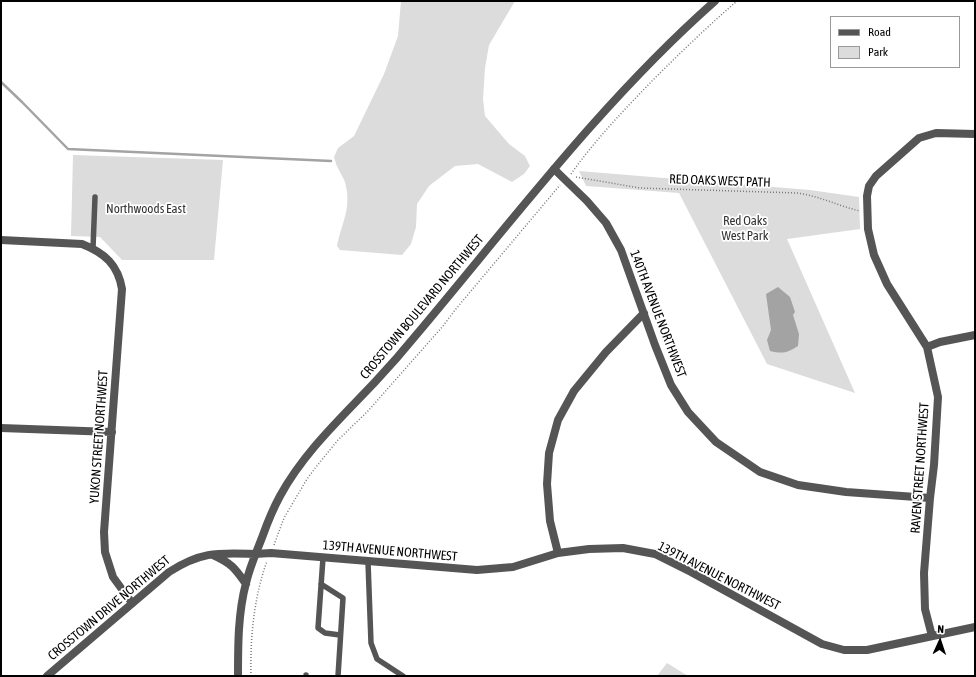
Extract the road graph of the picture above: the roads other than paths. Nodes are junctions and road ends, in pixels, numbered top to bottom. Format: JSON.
{"nodes":[{"id":1,"x":715,"y":1,"type":"edge"},
{"id":2,"x":975,"y":134,"type":"edge"},
{"id":3,"x":554,"y":169,"type":"junction"},
{"id":4,"x":95,"y":197,"type":"dead end"},
{"id":5,"x":1,"y":240,"type":"edge"},
{"id":6,"x":93,"y":248,"type":"junction"},
{"id":7,"x":644,"y":313,"type":"junction"},
{"id":8,"x":975,"y":335,"type":"edge"},
{"id":9,"x":928,"y":347,"type":"junction"},
{"id":10,"x":1,"y":428,"type":"edge"},
{"id":11,"x":112,"y":432,"type":"junction"},
{"id":12,"x":930,"y":498,"type":"junction"},
{"id":13,"x":558,"y":553,"type":"junction"},
{"id":14,"x":211,"y":554,"type":"junction"},
{"id":15,"x":255,"y":554,"type":"junction"},
{"id":16,"x":323,"y":558,"type":"junction"},
{"id":17,"x":368,"y":562,"type":"junction"},
{"id":18,"x":246,"y":584,"type":"junction"},
{"id":19,"x":321,"y":584,"type":"junction"},
{"id":20,"x":132,"y":603,"type":"junction"},
{"id":21,"x":975,"y":627,"type":"edge"},
{"id":22,"x":340,"y":634,"type":"junction"},
{"id":23,"x":932,"y":636,"type":"junction"},
{"id":24,"x":47,"y":676,"type":"edge"},
{"id":25,"x":238,"y":676,"type":"edge"},
{"id":26,"x":338,"y":676,"type":"edge"},
{"id":27,"x":403,"y":676,"type":"edge"}],
"edges":[{"from":1,"to":3,"type":"street","name":"CROSSTOWN BOULEVARD NORTHWEST"},
{"from":2,"to":9,"type":"street","name":"RAVEN STREET NORTHWEST"},
{"from":3,"to":7,"type":"street","name":"140TH AVENUE NORTHWEST"},
{"from":3,"to":15,"type":"street","name":"CROSSTOWN BOULEVARD NORTHWEST"},
{"from":4,"to":6,"type":"lane"},
{"from":5,"to":6,"type":"street"},
{"from":6,"to":11,"type":"street","name":"YUKON STREET NORTHWEST"},
{"from":7,"to":12,"type":"street","name":"140TH AVENUE NORTHWEST"},
{"from":7,"to":13,"type":"street"},
{"from":8,"to":9,"type":"street"},
{"from":9,"to":12,"type":"street","name":"RAVEN STREET NORTHWEST"},
{"from":10,"to":11,"type":"street"},
{"from":11,"to":20,"type":"street","name":"YUKON STREET NORTHWEST"},
{"from":12,"to":23,"type":"street","name":"RAVEN STREET NORTHWEST"},
{"from":13,"to":17,"type":"street","name":"139TH AVENUE NORTHWEST"},
{"from":13,"to":23,"type":"street","name":"139TH AVENUE NORTHWEST"},
{"from":14,"to":15,"type":"street","name":"CROSSTOWN DRIVE NORTHWEST"},
{"from":14,"to":18,"type":"street"},
{"from":14,"to":20,"type":"street","name":"CROSSTOWN DRIVE NORTHWEST"},
{"from":15,"to":16,"type":"street","name":"139TH AVENUE NORTHWEST"},
{"from":15,"to":18,"type":"street","name":"CROSSTOWN BOULEVARD NORTHWEST"},
{"from":16,"to":17,"type":"street","name":"139TH AVENUE NORTHWEST"},
{"from":16,"to":19,"type":"lane"},
{"from":17,"to":27,"type":"lane"},
{"from":18,"to":25,"type":"street","name":"CROSSTOWN BOULEVARD NORTHWEST"},
{"from":19,"to":22,"type":"lane"},
{"from":19,"to":22,"type":"lane"},
{"from":20,"to":24,"type":"street","name":"CROSSTOWN DRIVE NORTHWEST"},
{"from":21,"to":23,"type":"street","name":"139TH AVENUE NORTHWEST"},
{"from":22,"to":26,"type":"lane"}]}
